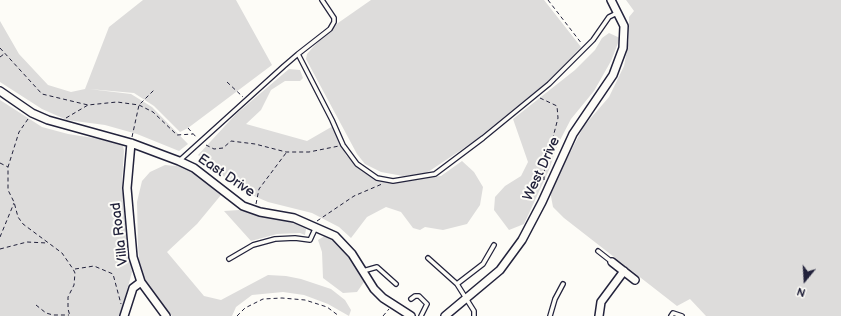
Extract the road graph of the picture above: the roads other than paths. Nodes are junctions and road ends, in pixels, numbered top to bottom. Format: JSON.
{"nodes":[{"id":1,"x":322,"y":0,"type":"edge"},
{"id":2,"x":610,"y":0,"type":"edge"},
{"id":3,"x":618,"y":13,"type":"junction"},
{"id":4,"x":298,"y":54,"type":"junction"},
{"id":5,"x":0,"y":91,"type":"edge"},
{"id":6,"x":131,"y":143,"type":"junction"},
{"id":7,"x":179,"y":161,"type":"junction"},
{"id":8,"x":314,"y":225,"type":"junction"},
{"id":9,"x":494,"y":246,"type":"dead end"},
{"id":10,"x":598,"y":251,"type":"dead end"},
{"id":11,"x":229,"y":258,"type":"dead end"},
{"id":12,"x":428,"y":258,"type":"dead end"},
{"id":13,"x":612,"y":262,"type":"joint"},
{"id":14,"x":363,"y":271,"type":"junction"},
{"id":15,"x":624,"y":271,"type":"junction"},
{"id":16,"x":635,"y":280,"type":"dead end"},
{"id":17,"x":141,"y":282,"type":"junction"},
{"id":18,"x":396,"y":284,"type":"dead end"},
{"id":19,"x":457,"y":284,"type":"junction"},
{"id":20,"x":563,"y":284,"type":"dead end"},
{"id":21,"x":411,"y":299,"type":"dead end"},
{"id":22,"x":466,"y":299,"type":"junction"},
{"id":23,"x":124,"y":316,"type":"edge"},
{"id":24,"x":166,"y":316,"type":"edge"},
{"id":25,"x":411,"y":316,"type":"edge"},
{"id":26,"x":421,"y":316,"type":"edge"},
{"id":27,"x":445,"y":316,"type":"edge"},
{"id":28,"x":474,"y":316,"type":"edge"},
{"id":29,"x":550,"y":316,"type":"edge"},
{"id":30,"x":600,"y":316,"type":"edge"},
{"id":31,"x":671,"y":316,"type":"edge"},
{"id":32,"x":682,"y":316,"type":"edge"}],
"edges":[{"from":1,"to":4,"type":"lane"},
{"from":2,"to":3,"type":"street","name":"West Drive"},
{"from":3,"to":4,"type":"lane"},
{"from":3,"to":22,"type":"street","name":"West Drive"},
{"from":4,"to":7,"type":"lane"},
{"from":5,"to":6,"type":"street","name":"East Drive"},
{"from":6,"to":7,"type":"street","name":"East Drive"},
{"from":6,"to":17,"type":"street","name":"Villa Road"},
{"from":7,"to":8,"type":"street","name":"East Drive"},
{"from":8,"to":11,"type":"lane"},
{"from":8,"to":14,"type":"street","name":"East Drive"},
{"from":9,"to":19,"type":"lane"},
{"from":10,"to":13,"type":"lane"},
{"from":12,"to":19,"type":"lane"},
{"from":13,"to":15,"type":"street"},
{"from":14,"to":18,"type":"lane"},
{"from":14,"to":25,"type":"street","name":"East Drive"},
{"from":15,"to":16,"type":"street"},
{"from":15,"to":30,"type":"street"},
{"from":17,"to":23,"type":"street","name":"Villa Road"},
{"from":17,"to":24,"type":"street"},
{"from":19,"to":22,"type":"lane"},
{"from":20,"to":29,"type":"lane"},
{"from":21,"to":26,"type":"lane"},
{"from":22,"to":27,"type":"street","name":"West Drive"},
{"from":22,"to":28,"type":"lane"},
{"from":31,"to":32,"type":"lane"}]}
